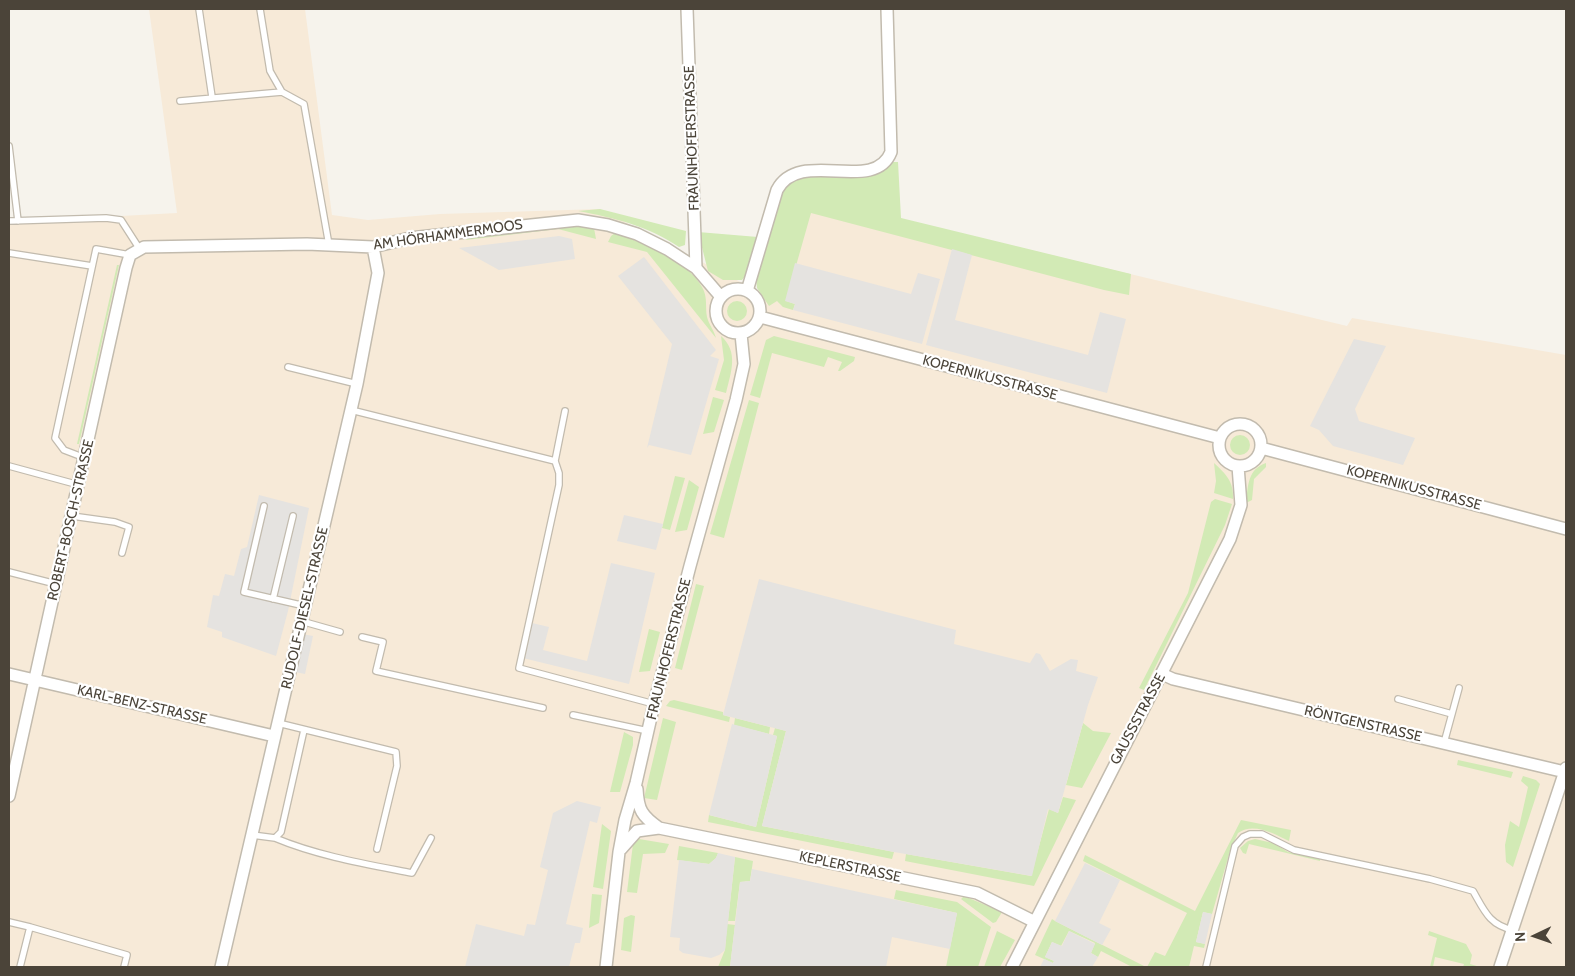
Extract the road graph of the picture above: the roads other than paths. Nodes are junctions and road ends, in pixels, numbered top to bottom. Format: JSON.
{"nodes":[{"id":1,"x":199,"y":9,"type":"edge"},
{"id":2,"x":260,"y":9,"type":"edge"},
{"id":3,"x":687,"y":9,"type":"edge"},
{"id":4,"x":887,"y":9,"type":"edge"},
{"id":5,"x":282,"y":92,"type":"junction"},
{"id":6,"x":212,"y":97,"type":"junction"},
{"id":7,"x":180,"y":101,"type":"dead end"},
{"id":8,"x":9,"y":146,"type":"edge"},
{"id":9,"x":18,"y":220,"type":"junction"},
{"id":10,"x":9,"y":221,"type":"edge"},
{"id":11,"x":329,"y":244,"type":"junction"},
{"id":12,"x":373,"y":247,"type":"junction"},
{"id":13,"x":135,"y":252,"type":"junction"},
{"id":14,"x":9,"y":253,"type":"edge"},
{"id":15,"x":92,"y":266,"type":"junction"},
{"id":16,"x":696,"y":268,"type":"junction"},
{"id":17,"x":747,"y":291,"type":"junction"},
{"id":18,"x":721,"y":297,"type":"junction"},
{"id":19,"x":760,"y":317,"type":"junction"},
{"id":20,"x":741,"y":334,"type":"junction"},
{"id":21,"x":288,"y":367,"type":"dead end"},
{"id":22,"x":357,"y":384,"type":"junction"},
{"id":23,"x":351,"y":410,"type":"junction"},
{"id":24,"x":565,"y":411,"type":"dead end"},
{"id":25,"x":1220,"y":438,"type":"junction"},
{"id":26,"x":1261,"y":448,"type":"junction"},
{"id":27,"x":85,"y":458,"type":"junction"},
{"id":28,"x":555,"y":461,"type":"junction"},
{"id":29,"x":9,"y":466,"type":"edge"},
{"id":30,"x":1238,"y":466,"type":"junction"},
{"id":31,"x":78,"y":484,"type":"junction"},
{"id":32,"x":264,"y":506,"type":"dead end"},
{"id":33,"x":72,"y":516,"type":"junction"},
{"id":34,"x":293,"y":516,"type":"dead end"},
{"id":35,"x":1566,"y":529,"type":"edge"},
{"id":36,"x":122,"y":553,"type":"dead end"},
{"id":37,"x":9,"y":572,"type":"edge"},
{"id":38,"x":56,"y":584,"type":"junction"},
{"id":39,"x":273,"y":599,"type":"junction"},
{"id":40,"x":305,"y":606,"type":"junction"},
{"id":41,"x":301,"y":622,"type":"junction"},
{"id":42,"x":340,"y":632,"type":"dead end"},
{"id":43,"x":362,"y":637,"type":"dead end"},
{"id":44,"x":9,"y":674,"type":"edge"},
{"id":45,"x":1162,"y":674,"type":"junction"},
{"id":46,"x":34,"y":680,"type":"junction"},
{"id":47,"x":1459,"y":688,"type":"dead end"},
{"id":48,"x":1398,"y":699,"type":"dead end"},
{"id":49,"x":654,"y":704,"type":"junction"},
{"id":50,"x":543,"y":708,"type":"dead end"},
{"id":51,"x":1452,"y":714,"type":"junction"},
{"id":52,"x":573,"y":715,"type":"dead end"},
{"id":53,"x":278,"y":723,"type":"junction"},
{"id":54,"x":304,"y":730,"type":"junction"},
{"id":55,"x":648,"y":731,"type":"junction"},
{"id":56,"x":274,"y":736,"type":"junction"},
{"id":57,"x":1444,"y":743,"type":"junction"},
{"id":58,"x":1565,"y":776,"type":"edge"},
{"id":59,"x":10,"y":782,"type":"edge"},
{"id":60,"x":636,"y":783,"type":"junction"},
{"id":61,"x":9,"y":796,"type":"edge"},
{"id":62,"x":659,"y":828,"type":"junction"},
{"id":63,"x":252,"y":835,"type":"junction"},
{"id":64,"x":275,"y":838,"type":"junction"},
{"id":65,"x":431,"y":838,"type":"dead end"},
{"id":66,"x":377,"y":849,"type":"dead end"},
{"id":67,"x":619,"y":852,"type":"junction"},
{"id":68,"x":9,"y":922,"type":"edge"},
{"id":69,"x":1035,"y":922,"type":"junction"},
{"id":70,"x":30,"y":928,"type":"junction"},
{"id":71,"x":1513,"y":930,"type":"junction"},
{"id":72,"x":20,"y":967,"type":"edge"},
{"id":73,"x":124,"y":967,"type":"edge"},
{"id":74,"x":221,"y":967,"type":"edge"},
{"id":75,"x":606,"y":967,"type":"edge"},
{"id":76,"x":1012,"y":967,"type":"edge"},
{"id":77,"x":1206,"y":967,"type":"edge"},
{"id":78,"x":1500,"y":967,"type":"edge"}],
"edges":[{"from":1,"to":6,"type":"lane"},
{"from":2,"to":5,"type":"lane"},
{"from":3,"to":16,"type":"street","name":"FRAUNHOFERSTRASSE"},
{"from":4,"to":17,"type":"street"},
{"from":5,"to":6,"type":"lane"},
{"from":5,"to":11,"type":"lane"},
{"from":6,"to":7,"type":"lane"},
{"from":8,"to":9,"type":"lane"},
{"from":9,"to":10,"type":"lane"},
{"from":9,"to":13,"type":"lane"},
{"from":11,"to":12,"type":"street","name":"AM HÖRHAMMERMOOS"},
{"from":11,"to":13,"type":"street","name":"AM HÖRHAMMERMOOS"},
{"from":12,"to":16,"type":"street","name":"AM HÖRHAMMERMOOS"},
{"from":12,"to":22,"type":"street","name":"RUDOLF-DIESEL-STRASSE"},
{"from":13,"to":15,"type":"lane"},
{"from":13,"to":27,"type":"street","name":"ROBERT-BOSCH-STRASSE"},
{"from":14,"to":15,"type":"lane"},
{"from":15,"to":27,"type":"lane"},
{"from":16,"to":18,"type":"street","name":"AM HÖRHAMMERMOOS"},
{"from":17,"to":18,"type":"street"},
{"from":17,"to":19,"type":"street"},
{"from":18,"to":20,"type":"street"},
{"from":19,"to":20,"type":"street"},
{"from":19,"to":25,"type":"street","name":"KOPERNIKUSSTRASSE"},
{"from":20,"to":49,"type":"street","name":"FRAUNHOFERSTRASSE"},
{"from":21,"to":22,"type":"lane"},
{"from":22,"to":23,"type":"street","name":"RUDOLF-DIESEL-STRASSE"},
{"from":23,"to":28,"type":"lane"},
{"from":23,"to":40,"type":"street","name":"RUDOLF-DIESEL-STRASSE"},
{"from":24,"to":28,"type":"lane"},
{"from":25,"to":26,"type":"street"},
{"from":25,"to":30,"type":"street"},
{"from":26,"to":30,"type":"street"},
{"from":26,"to":35,"type":"street","name":"KOPERNIKUSSTRASSE"},
{"from":27,"to":31,"type":"street","name":"ROBERT-BOSCH-STRASSE"},
{"from":28,"to":49,"type":"lane"},
{"from":29,"to":31,"type":"lane"},
{"from":30,"to":45,"type":"street","name":"GAUSSSTRASSE"},
{"from":31,"to":33,"type":"street","name":"ROBERT-BOSCH-STRASSE"},
{"from":32,"to":39,"type":"lane"},
{"from":33,"to":36,"type":"lane"},
{"from":33,"to":38,"type":"street","name":"ROBERT-BOSCH-STRASSE"},
{"from":34,"to":39,"type":"lane"},
{"from":37,"to":38,"type":"lane"},
{"from":38,"to":46,"type":"street","name":"ROBERT-BOSCH-STRASSE"},
{"from":39,"to":40,"type":"lane"},
{"from":40,"to":41,"type":"street","name":"RUDOLF-DIESEL-STRASSE"},
{"from":41,"to":42,"type":"lane"},
{"from":41,"to":53,"type":"street","name":"RUDOLF-DIESEL-STRASSE"},
{"from":43,"to":50,"type":"lane"},
{"from":44,"to":46,"type":"street","name":"KARL-BENZ-STRASSE"},
{"from":45,"to":57,"type":"street","name":"RÖNTGENSTRASSE"},
{"from":45,"to":69,"type":"street","name":"GAUSSSTRASSE"},
{"from":46,"to":56,"type":"street","name":"KARL-BENZ-STRASSE"},
{"from":46,"to":59,"type":"street","name":"ROBERT-BOSCH-STRASSE"},
{"from":47,"to":51,"type":"lane"},
{"from":48,"to":51,"type":"lane"},
{"from":49,"to":55,"type":"street","name":"FRAUNHOFERSTRASSE"},
{"from":51,"to":57,"type":"lane"},
{"from":52,"to":55,"type":"lane"},
{"from":53,"to":54,"type":"lane"},
{"from":53,"to":56,"type":"street","name":"RUDOLF-DIESEL-STRASSE"},
{"from":54,"to":64,"type":"lane"},
{"from":54,"to":66,"type":"lane"},
{"from":55,"to":60,"type":"street","name":"FRAUNHOFERSTRASSE"},
{"from":56,"to":63,"type":"street","name":"RUDOLF-DIESEL-STRASSE"},
{"from":57,"to":58,"type":"street","name":"RÖNTGENSTRASSE"},
{"from":58,"to":71,"type":"street"},
{"from":59,"to":61,"type":"street","name":"ROBERT-BOSCH-STRASSE"},
{"from":60,"to":62,"type":"street"},
{"from":60,"to":67,"type":"street","name":"FRAUNHOFERSTRASSE"},
{"from":62,"to":67,"type":"street","name":"KEPLERSTRASSE"},
{"from":62,"to":69,"type":"street","name":"KEPLERSTRASSE"},
{"from":63,"to":64,"type":"lane"},
{"from":63,"to":74,"type":"street","name":"RUDOLF-DIESEL-STRASSE"},
{"from":64,"to":65,"type":"lane"},
{"from":67,"to":75,"type":"street","name":"FRAUNHOFERSTRASSE"},
{"from":68,"to":70,"type":"lane"},
{"from":69,"to":76,"type":"street","name":"GAUSSSTRASSE"},
{"from":70,"to":72,"type":"lane"},
{"from":70,"to":73,"type":"lane"},
{"from":71,"to":77,"type":"lane"},
{"from":71,"to":78,"type":"street"}]}
